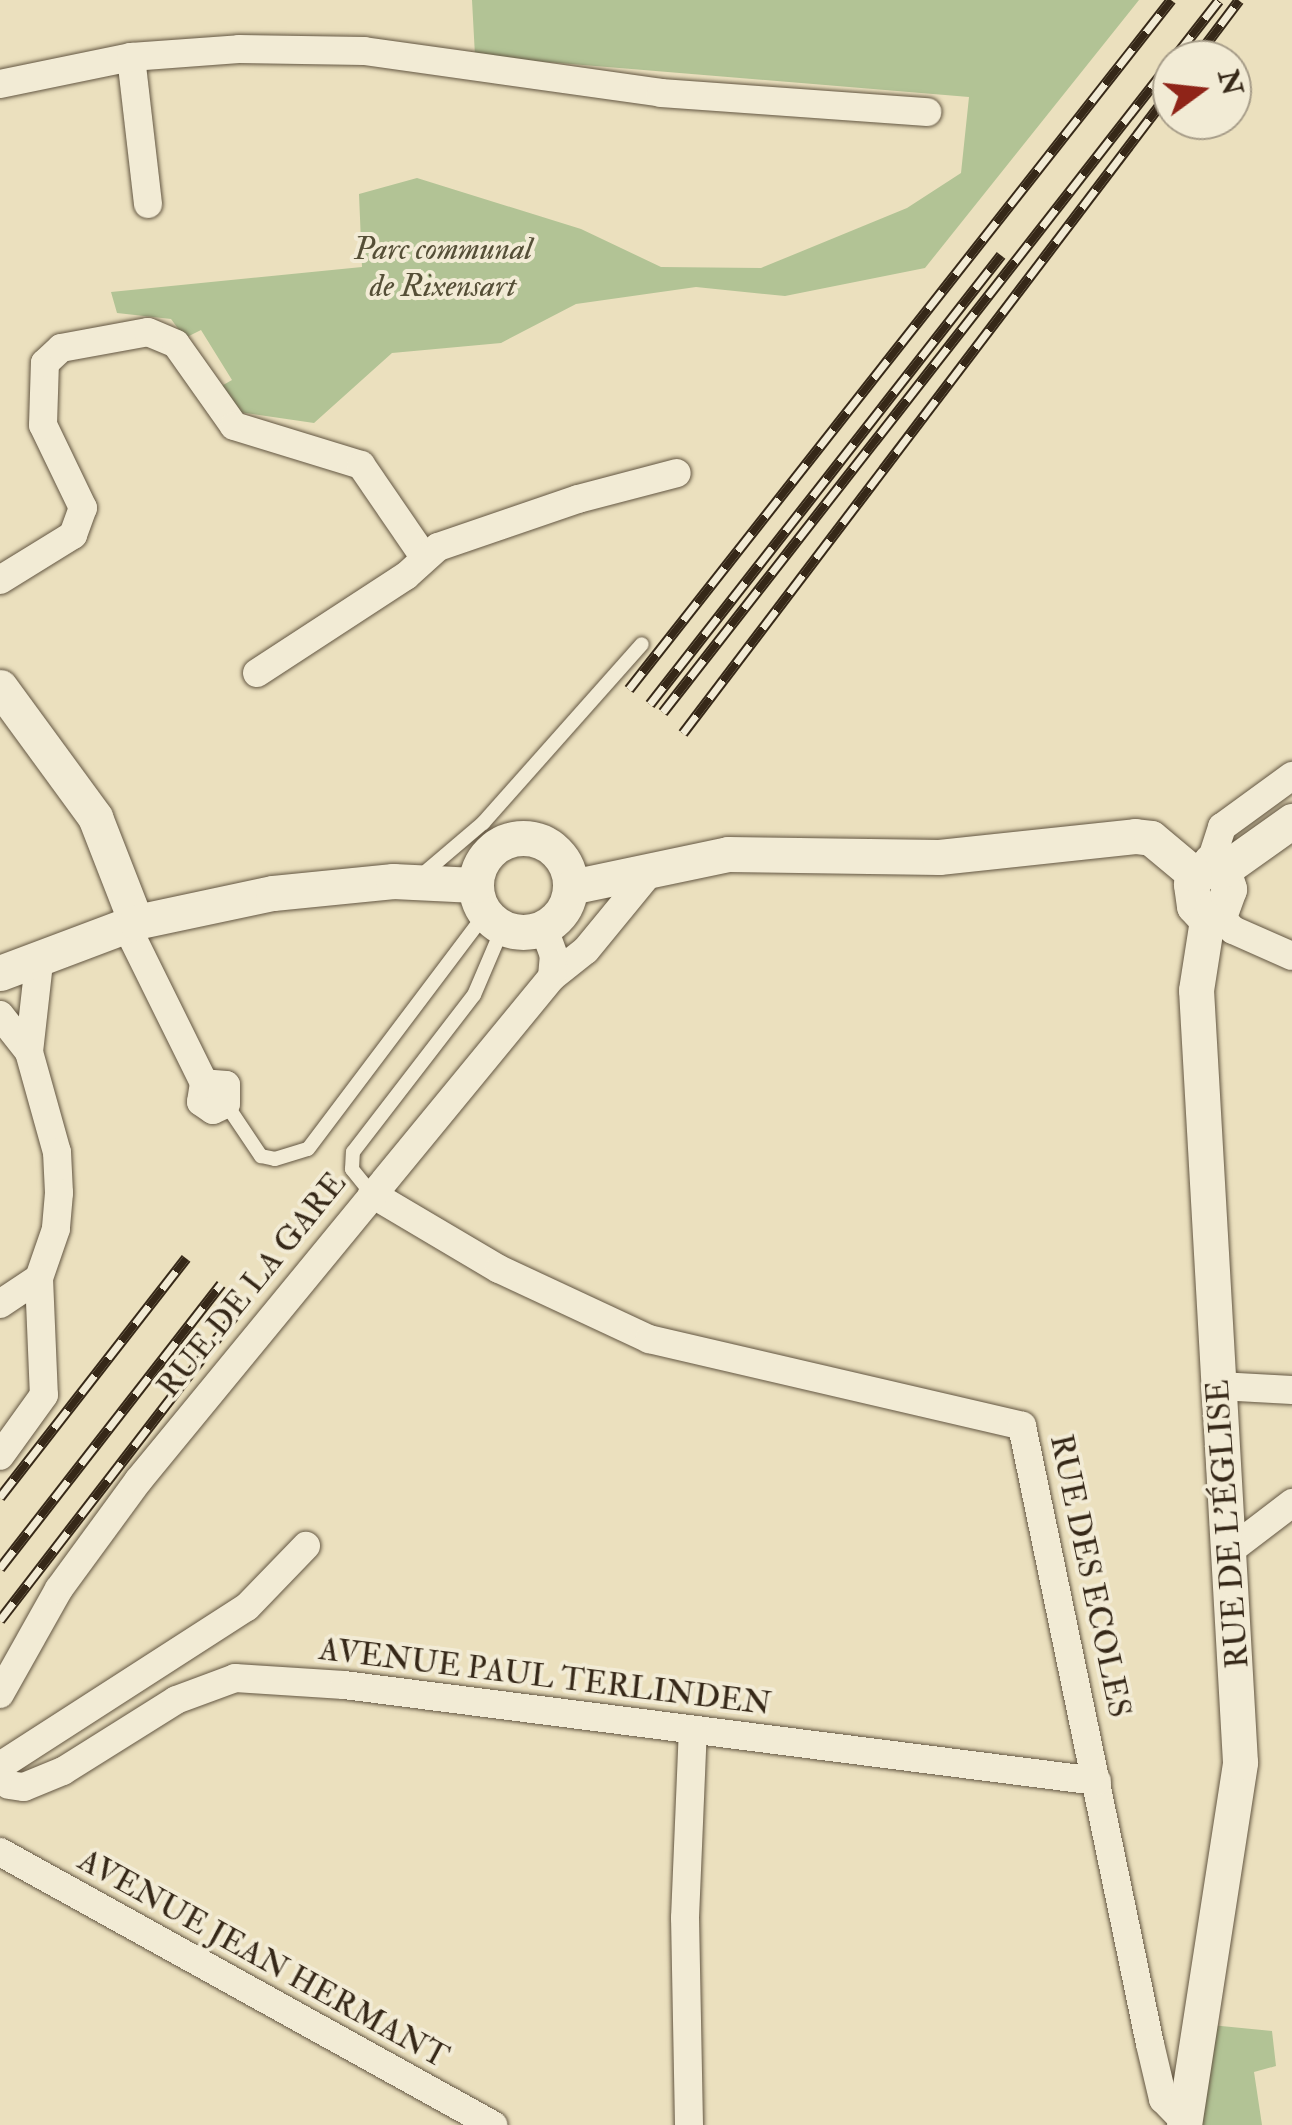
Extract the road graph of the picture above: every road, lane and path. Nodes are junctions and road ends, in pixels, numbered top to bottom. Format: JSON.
{"nodes":[{"id":1,"x":131,"y":56,"type":"junction"},
{"id":2,"x":0,"y":84,"type":"edge"},
{"id":3,"x":927,"y":112,"type":"dead end"},
{"id":4,"x":148,"y":204,"type":"dead end"},
{"id":5,"x":677,"y":473,"type":"dead end"},
{"id":6,"x":424,"y":557,"type":"junction"},
{"id":7,"x":0,"y":580,"type":"edge"},
{"id":8,"x":642,"y":644,"type":"dead end"},
{"id":9,"x":257,"y":673,"type":"dead end"},
{"id":10,"x":0,"y":687,"type":"edge"},
{"id":11,"x":1292,"y":776,"type":"edge"},
{"id":12,"x":1292,"y":821,"type":"edge"},
{"id":13,"x":1209,"y":869,"type":"junction"},
{"id":14,"x":650,"y":872,"type":"junction"},
{"id":15,"x":414,"y":881,"type":"junction"},
{"id":16,"x":571,"y":887,"type":"junction"},
{"id":17,"x":488,"y":908,"type":"junction"},
{"id":18,"x":1213,"y":918,"type":"junction"},
{"id":19,"x":132,"y":925,"type":"junction"},
{"id":20,"x":544,"y":930,"type":"junction"},
{"id":21,"x":1292,"y":956,"type":"edge"},
{"id":22,"x":38,"y":963,"type":"junction"},
{"id":23,"x":0,"y":973,"type":"edge"},
{"id":24,"x":552,"y":977,"type":"junction"},
{"id":25,"x":0,"y":1015,"type":"edge"},
{"id":26,"x":29,"y":1052,"type":"junction"},
{"id":27,"x":226,"y":1104,"type":"joint"},
{"id":28,"x":372,"y":1194,"type":"junction"},
{"id":29,"x":39,"y":1278,"type":"junction"},
{"id":30,"x":0,"y":1304,"type":"edge"},
{"id":31,"x":1219,"y":1386,"type":"junction"},
{"id":32,"x":1292,"y":1390,"type":"edge"},
{"id":33,"x":0,"y":1456,"type":"edge"},
{"id":34,"x":1292,"y":1503,"type":"edge"},
{"id":35,"x":306,"y":1546,"type":"dead end"},
{"id":36,"x":1228,"y":1552,"type":"junction"},
{"id":37,"x":0,"y":1694,"type":"edge"},
{"id":38,"x":692,"y":1731,"type":"junction"},
{"id":39,"x":3,"y":1779,"type":"edge"},
{"id":40,"x":1097,"y":1781,"type":"junction"},
{"id":41,"x":0,"y":1852,"type":"edge"},
{"id":42,"x":1184,"y":2123,"type":"edge"},
{"id":43,"x":493,"y":2125,"type":"edge"},
{"id":44,"x":689,"y":2125,"type":"edge"}],
"edges":[{"from":1,"to":2,"type":"street"},
{"from":1,"to":3,"type":"street"},
{"from":1,"to":4,"type":"street"},
{"from":5,"to":6,"type":"street"},
{"from":6,"to":7,"type":"street"},
{"from":6,"to":9,"type":"street"},
{"from":8,"to":15,"type":"lane"},
{"from":10,"to":19,"type":"street"},
{"from":11,"to":13,"type":"street"},
{"from":12,"to":13,"type":"street"},
{"from":13,"to":14,"type":"street"},
{"from":13,"to":18,"type":"street","name":"RUE DE L'ÉGLISE"},
{"from":14,"to":16,"type":"street"},
{"from":14,"to":24,"type":"street","name":"RUE DE LA GARE"},
{"from":15,"to":17,"type":"street"},
{"from":15,"to":19,"type":"street"},
{"from":16,"to":17,"type":"street"},
{"from":16,"to":20,"type":"street"},
{"from":17,"to":20,"type":"street"},
{"from":17,"to":27,"type":"lane"},
{"from":17,"to":28,"type":"lane"},
{"from":18,"to":21,"type":"street"},
{"from":18,"to":31,"type":"street","name":"RUE DE L'ÉGLISE"},
{"from":19,"to":22,"type":"street"},
{"from":19,"to":27,"type":"street"},
{"from":20,"to":24,"type":"street"},
{"from":22,"to":23,"type":"street"},
{"from":22,"to":26,"type":"street"},
{"from":24,"to":28,"type":"street","name":"RUE DE LA GARE"},
{"from":25,"to":26,"type":"street"},
{"from":26,"to":29,"type":"street"},
{"from":28,"to":37,"type":"street","name":"RUE DE LA GARE"},
{"from":28,"to":40,"type":"street","name":"RUE DES ECOLES"},
{"from":29,"to":30,"type":"street"},
{"from":29,"to":33,"type":"street"},
{"from":31,"to":32,"type":"street"},
{"from":31,"to":36,"type":"street","name":"RUE DE L'ÉGLISE"},
{"from":34,"to":36,"type":"street"},
{"from":35,"to":39,"type":"street"},
{"from":36,"to":42,"type":"street","name":"RUE DE L'ÉGLISE"},
{"from":38,"to":39,"type":"street","name":"AVENUE PAUL TERLINDEN"},
{"from":38,"to":40,"type":"street","name":"AVENUE PAUL TERLINDEN"},
{"from":38,"to":44,"type":"street"},
{"from":40,"to":42,"type":"street","name":"RUE DES ECOLES"},
{"from":41,"to":43,"type":"street","name":"AVENUE JEAN HERMANT"}]}
